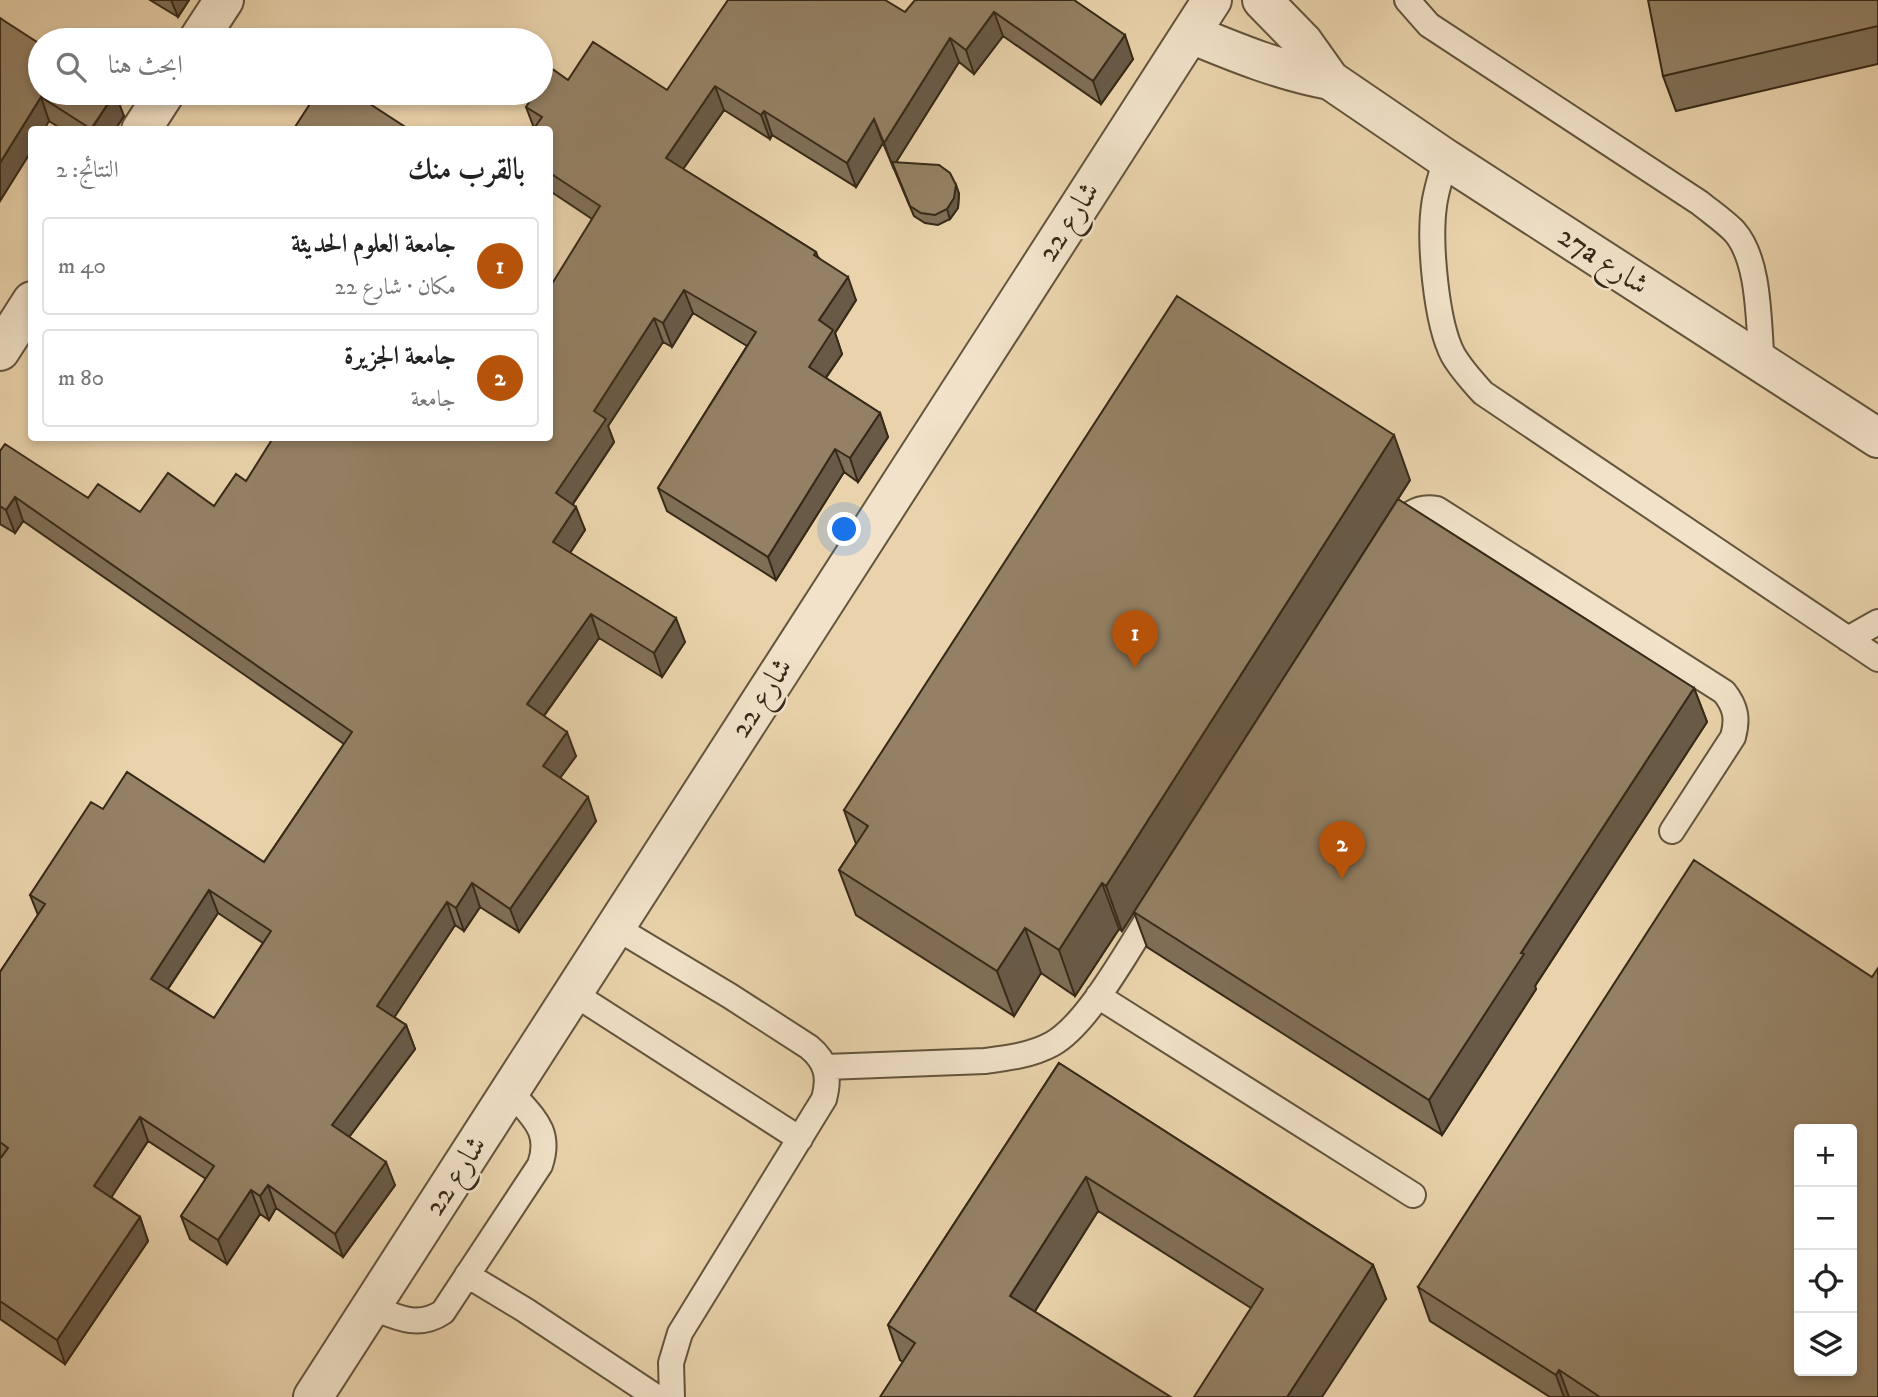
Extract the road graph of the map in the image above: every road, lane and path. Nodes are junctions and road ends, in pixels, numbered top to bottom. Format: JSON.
{"nodes":[{"id":1,"x":224,"y":0,"type":"edge"},
{"id":2,"x":1213,"y":0,"type":"edge"},
{"id":3,"x":1262,"y":0,"type":"edge"},
{"id":4,"x":1407,"y":0,"type":"edge"},
{"id":5,"x":206,"y":28,"type":"edge"},
{"id":6,"x":1191,"y":34,"type":"junction"},
{"id":7,"x":1330,"y":79,"type":"junction"},
{"id":8,"x":157,"y":105,"type":"edge"},
{"id":9,"x":144,"y":126,"type":"edge"},
{"id":10,"x":1446,"y":159,"type":"junction"},
{"id":11,"x":28,"y":307,"type":"edge"},
{"id":12,"x":0,"y":351,"type":"edge"},
{"id":13,"x":1762,"y":363,"type":"junction"},
{"id":14,"x":1878,"y":438,"type":"edge"},
{"id":15,"x":1378,"y":557,"type":"edge"},
{"id":16,"x":1878,"y":622,"type":"edge"},
{"id":17,"x":1848,"y":639,"type":"junction"},
{"id":18,"x":1878,"y":659,"type":"edge"},
{"id":19,"x":1672,"y":831,"type":"dead end"},
{"id":20,"x":1172,"y":880,"type":"edge"},
{"id":21,"x":615,"y":927,"type":"junction"},
{"id":22,"x":573,"y":993,"type":"junction"},
{"id":23,"x":1098,"y":996,"type":"junction"},
{"id":24,"x":826,"y":1067,"type":"junction"},
{"id":25,"x":511,"y":1092,"type":"junction"},
{"id":26,"x":800,"y":1139,"type":"junction"},
{"id":27,"x":1413,"y":1195,"type":"dead end"},
{"id":28,"x":467,"y":1275,"type":"junction"},
{"id":29,"x":371,"y":1307,"type":"junction"},
{"id":30,"x":313,"y":1397,"type":"edge"},
{"id":31,"x":656,"y":1397,"type":"edge"},
{"id":32,"x":671,"y":1397,"type":"edge"}],
"edges":[{"from":1,"to":5,"type":"street"},
{"from":2,"to":6,"type":"street","name":"شارع 22"},
{"from":3,"to":7,"type":"street","name":"27a شارع"},
{"from":4,"to":13,"type":"lane"},
{"from":6,"to":7,"type":"street","name":"27a شارع"},
{"from":6,"to":21,"type":"street","name":"شارع 22"},
{"from":7,"to":10,"type":"street","name":"27a شارع"},
{"from":8,"to":9,"type":"street"},
{"from":10,"to":13,"type":"street","name":"27a شارع"},
{"from":10,"to":17,"type":"lane"},
{"from":11,"to":12,"type":"street"},
{"from":13,"to":14,"type":"street","name":"27a شارع"},
{"from":15,"to":19,"type":"lane"},
{"from":16,"to":17,"type":"lane"},
{"from":17,"to":18,"type":"lane"},
{"from":20,"to":23,"type":"lane"},
{"from":21,"to":22,"type":"street","name":"شارع 22"},
{"from":21,"to":24,"type":"lane"},
{"from":22,"to":25,"type":"street","name":"شارع 22"},
{"from":22,"to":26,"type":"lane"},
{"from":23,"to":24,"type":"lane"},
{"from":23,"to":27,"type":"lane"},
{"from":24,"to":26,"type":"lane"},
{"from":25,"to":28,"type":"lane"},
{"from":25,"to":29,"type":"street","name":"شارع 22"},
{"from":26,"to":32,"type":"lane"},
{"from":28,"to":29,"type":"lane"},
{"from":28,"to":31,"type":"lane"},
{"from":29,"to":30,"type":"street","name":"شارع 22"}]}
